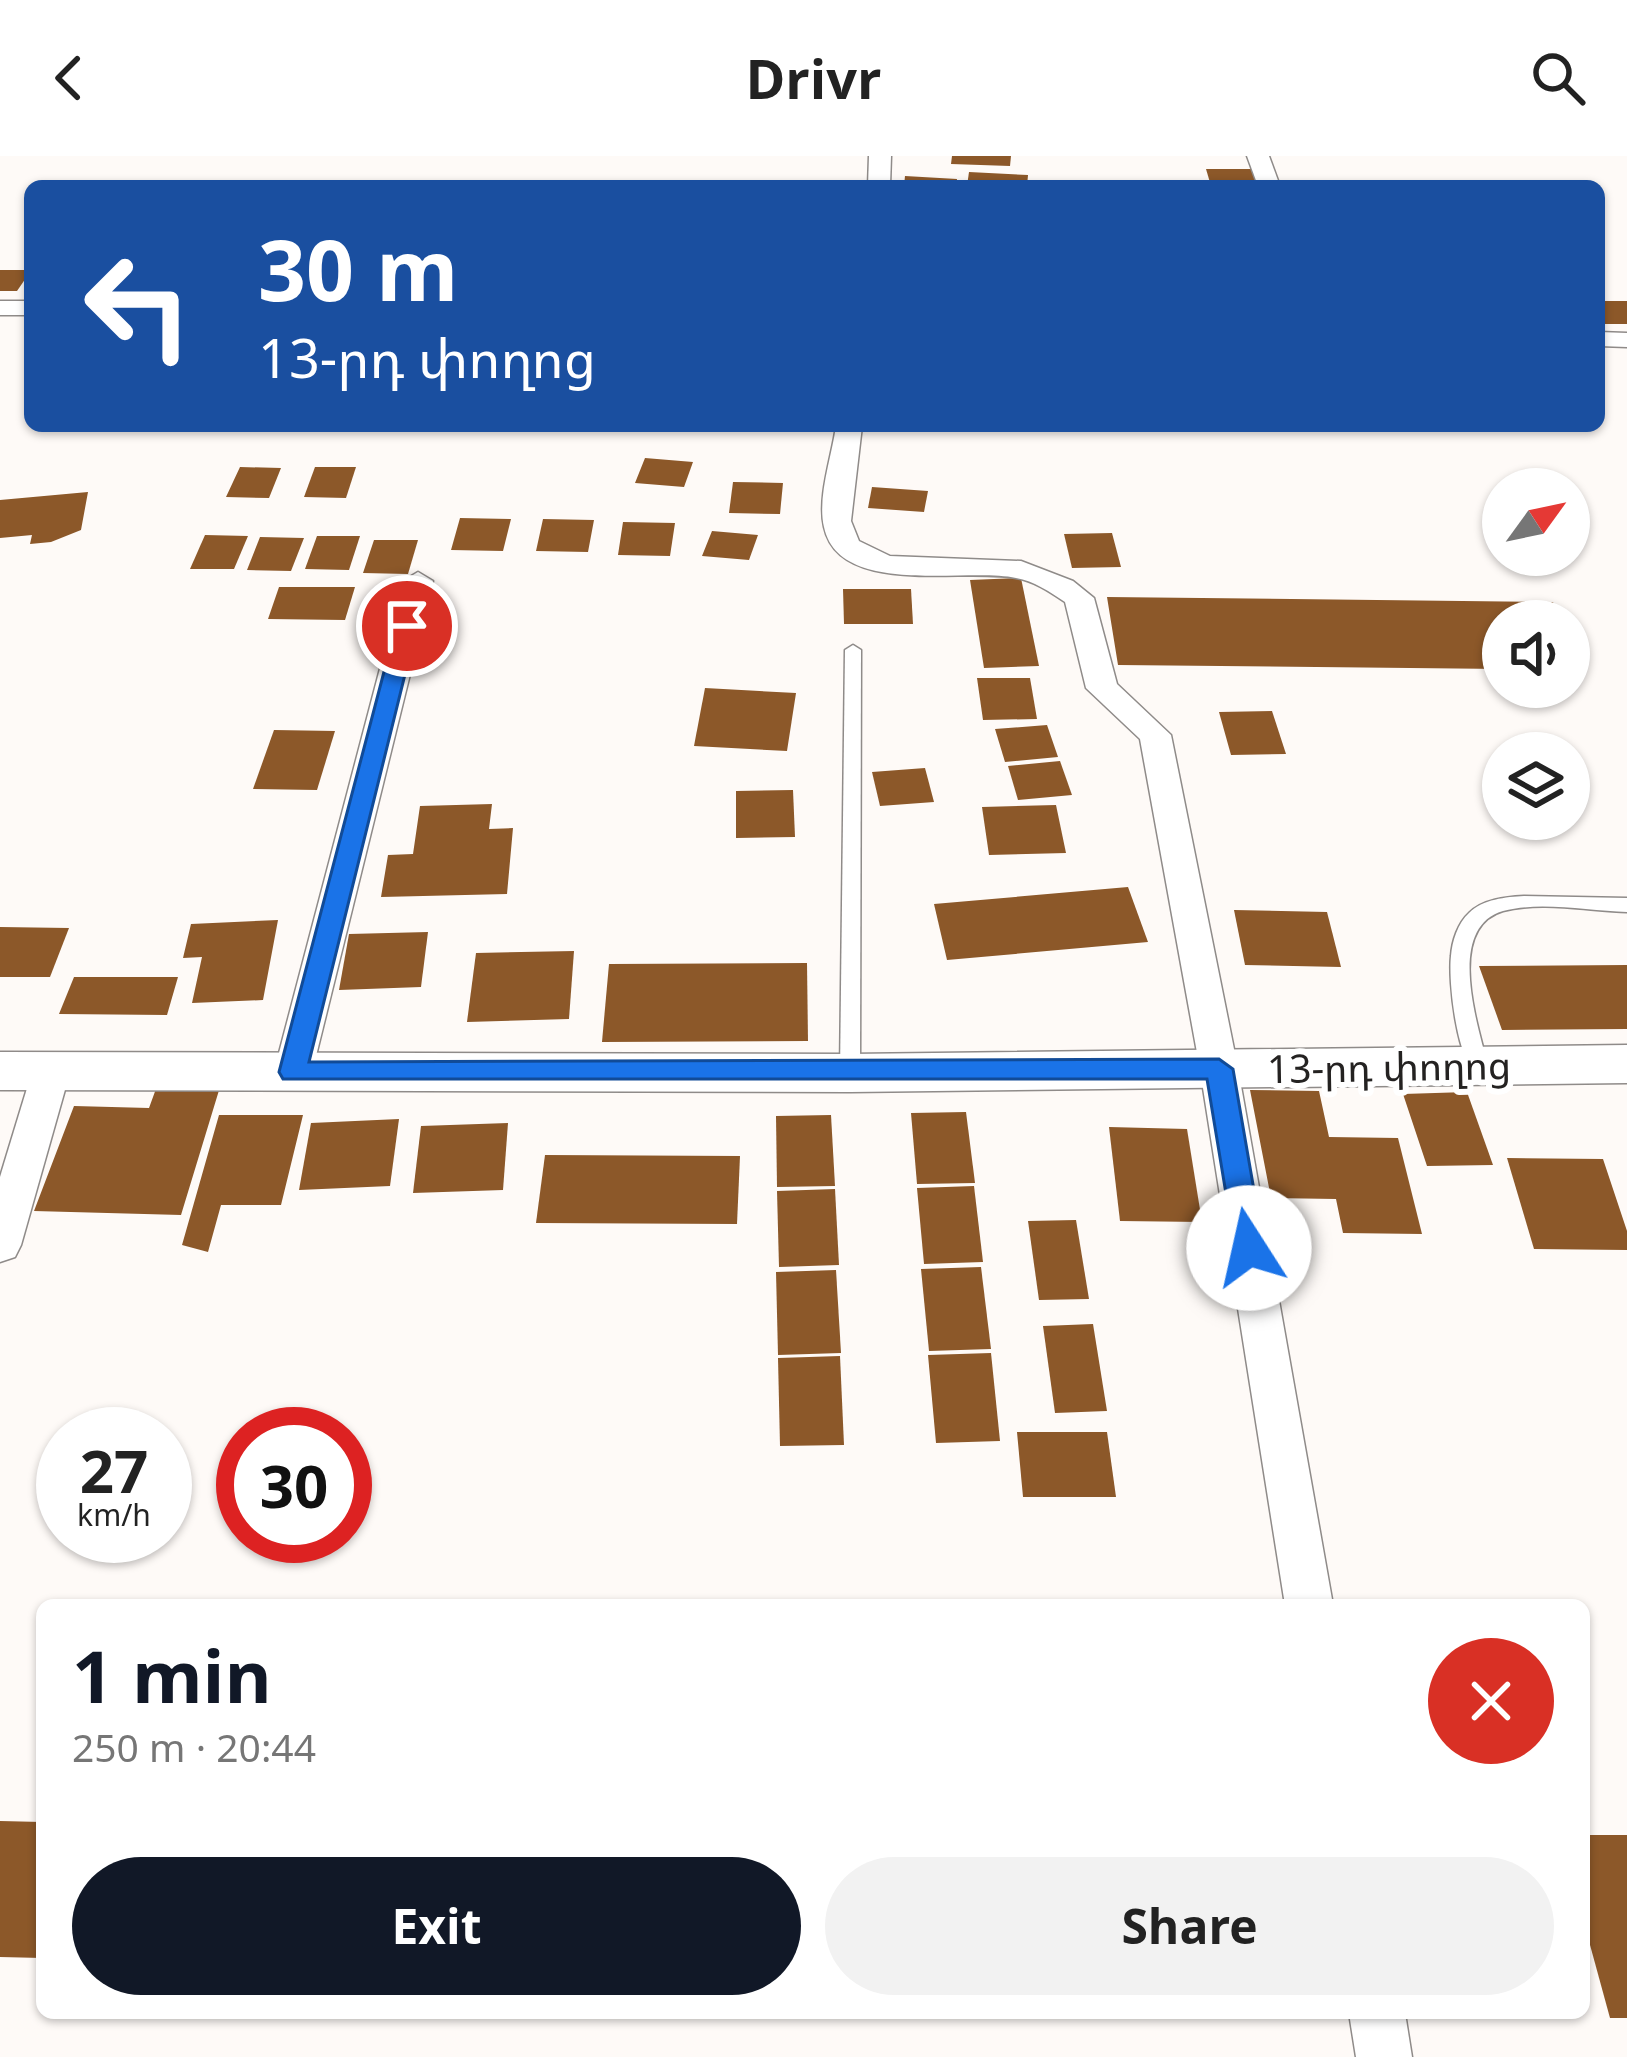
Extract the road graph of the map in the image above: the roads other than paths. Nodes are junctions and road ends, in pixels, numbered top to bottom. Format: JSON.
{"nodes":[{"id":1,"x":848,"y":432,"type":"edge"},
{"id":2,"x":418,"y":581,"type":"dead end"},
{"id":3,"x":854,"y":650,"type":"dead end"},
{"id":4,"x":1627,"y":905,"type":"edge"},
{"id":5,"x":1627,"y":1064,"type":"edge"},
{"id":6,"x":1478,"y":1066,"type":"junction"},
{"id":7,"x":1219,"y":1069,"type":"junction"},
{"id":8,"x":0,"y":1071,"type":"edge"},
{"id":9,"x":51,"y":1072,"type":"junction"},
{"id":10,"x":293,"y":1072,"type":"junction"},
{"id":11,"x":850,"y":1073,"type":"junction"},
{"id":12,"x":0,"y":1245,"type":"edge"},
{"id":13,"x":1308,"y":1599,"type":"edge"},
{"id":14,"x":1378,"y":2019,"type":"edge"},
{"id":15,"x":1384,"y":2057,"type":"edge"}],
"edges":[{"from":1,"to":7,"type":"street"},
{"from":2,"to":10,"type":"street"},
{"from":3,"to":11,"type":"lane"},
{"from":4,"to":6,"type":"lane"},
{"from":5,"to":6,"type":"street","name":"13-րդ փողոց"},
{"from":6,"to":7,"type":"street","name":"13-րդ փողոց"},
{"from":7,"to":11,"type":"street","name":"13-րդ փողոց"},
{"from":7,"to":13,"type":"street"},
{"from":8,"to":9,"type":"street","name":"13-րդ փողոց"},
{"from":9,"to":10,"type":"street","name":"13-րդ փողոց"},
{"from":9,"to":12,"type":"street"},
{"from":10,"to":11,"type":"street","name":"13-րդ փողոց"},
{"from":14,"to":15,"type":"street"}]}
